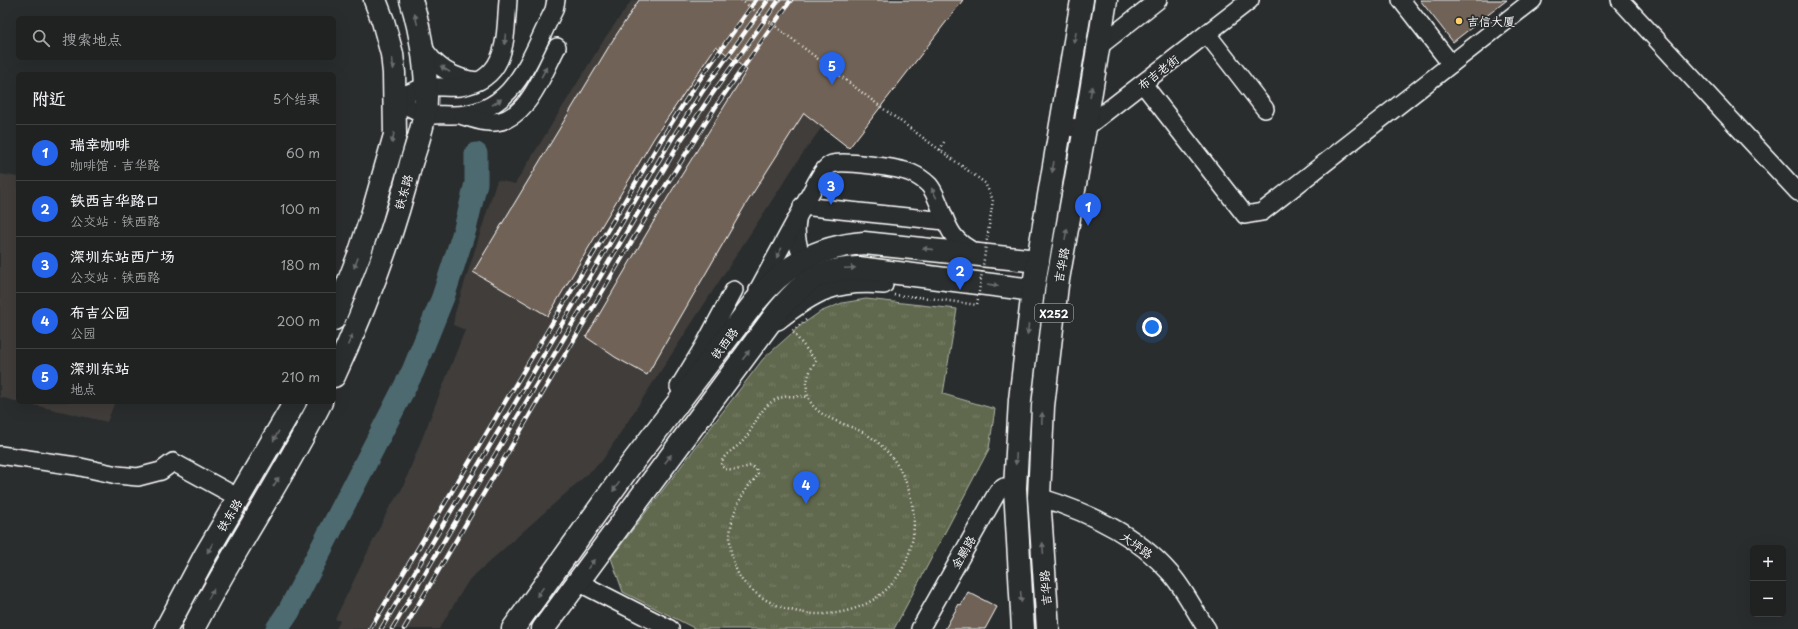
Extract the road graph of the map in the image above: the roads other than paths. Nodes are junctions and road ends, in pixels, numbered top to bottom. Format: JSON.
{"nodes":[{"id":1,"x":375,"y":0,"type":"edge"},
{"id":2,"x":411,"y":0,"type":"edge"},
{"id":3,"x":508,"y":0,"type":"edge"},
{"id":4,"x":556,"y":0,"type":"edge"},
{"id":5,"x":1082,"y":0,"type":"edge"},
{"id":6,"x":1106,"y":0,"type":"edge"},
{"id":7,"x":1158,"y":0,"type":"edge"},
{"id":8,"x":1250,"y":0,"type":"edge"},
{"id":9,"x":1400,"y":0,"type":"edge"},
{"id":10,"x":1533,"y":0,"type":"edge"},
{"id":11,"x":1620,"y":0,"type":"edge"},
{"id":12,"x":1207,"y":34,"type":"junction"},
{"id":13,"x":421,"y":42,"type":"junction"},
{"id":14,"x":557,"y":47,"type":"dead end"},
{"id":15,"x":1097,"y":48,"type":"junction"},
{"id":16,"x":1451,"y":64,"type":"junction"},
{"id":17,"x":480,"y":81,"type":"junction"},
{"id":18,"x":1143,"y":84,"type":"junction"},
{"id":19,"x":425,"y":87,"type":"junction"},
{"id":20,"x":394,"y":99,"type":"junction"},
{"id":21,"x":1265,"y":109,"type":"dead end"},
{"id":22,"x":425,"y":114,"type":"junction"},
{"id":23,"x":461,"y":115,"type":"junction"},
{"id":24,"x":1060,"y":127,"type":"junction"},
{"id":25,"x":1085,"y":128,"type":"junction"},
{"id":26,"x":1798,"y":192,"type":"edge"},
{"id":27,"x":802,"y":206,"type":"junction"},
{"id":28,"x":945,"y":221,"type":"junction"},
{"id":29,"x":980,"y":255,"type":"junction"},
{"id":30,"x":1038,"y":262,"type":"junction"},
{"id":31,"x":808,"y":268,"type":"junction"},
{"id":32,"x":734,"y":290,"type":"dead end"},
{"id":33,"x":886,"y":290,"type":"road end"},
{"id":34,"x":1033,"y":290,"type":"junction"},
{"id":35,"x":336,"y":314,"type":"edge"},
{"id":36,"x":740,"y":321,"type":"junction"},
{"id":37,"x":762,"y":334,"type":"junction"},
{"id":38,"x":336,"y":372,"type":"edge"},
{"id":39,"x":294,"y":404,"type":"edge"},
{"id":40,"x":320,"y":404,"type":"edge"},
{"id":41,"x":0,"y":455,"type":"edge"},
{"id":42,"x":630,"y":468,"type":"junction"},
{"id":43,"x":1015,"y":488,"type":"junction"},
{"id":44,"x":1039,"y":497,"type":"junction"},
{"id":45,"x":239,"y":498,"type":"junction"},
{"id":46,"x":578,"y":582,"type":"junction"},
{"id":47,"x":166,"y":629,"type":"edge"},
{"id":48,"x":192,"y":629,"type":"edge"},
{"id":49,"x":513,"y":629,"type":"edge"},
{"id":50,"x":543,"y":629,"type":"edge"},
{"id":51,"x":670,"y":629,"type":"edge"},
{"id":52,"x":920,"y":629,"type":"edge"},
{"id":53,"x":1024,"y":629,"type":"edge"},
{"id":54,"x":1048,"y":629,"type":"edge"},
{"id":55,"x":1207,"y":629,"type":"edge"}],
"edges":[{"from":1,"to":20,"type":"main road","name":"铁东路","one_way":true},
{"from":13,"to":2,"type":"main road","name":"铁东路","one_way":true},
{"from":3,"to":17,"type":"street","one_way":true},
{"from":23,"to":4,"type":"street","one_way":true},
{"from":5,"to":24,"type":"main road","name":"吉华路","number":"X252","one_way":true},
{"from":6,"to":15,"type":"main road","name":"吉华路","number":"X252"},
{"from":7,"to":15,"type":"street"},
{"from":8,"to":12,"type":"street","name":"布吉老街"},
{"from":9,"to":16,"type":"street"},
{"from":10,"to":16,"type":"street"},
{"from":11,"to":26,"type":"street"},
{"from":12,"to":18,"type":"street","name":"布吉老街"},
{"from":12,"to":21,"type":"street"},
{"from":17,"to":13,"type":"street","one_way":true},
{"from":13,"to":19,"type":"main road","name":"铁东路"},
{"from":23,"to":14,"type":"street","one_way":true},
{"from":25,"to":15,"type":"main road","name":"吉华路","number":"X252","one_way":true},
{"from":16,"to":18,"type":"street"},
{"from":17,"to":19,"type":"street"},
{"from":18,"to":25,"type":"street","name":"布吉老街"},
{"from":19,"to":20,"type":"street"},
{"from":19,"to":22,"type":"main road","name":"铁东路"},
{"from":20,"to":22,"type":"street"},
{"from":20,"to":35,"type":"main road","name":"铁东路","one_way":true},
{"from":22,"to":23,"type":"street"},
{"from":38,"to":22,"type":"main road","name":"铁东路","one_way":true},
{"from":24,"to":25,"type":"street"},
{"from":24,"to":30,"type":"main road","name":"吉华路","number":"X252","one_way":true},
{"from":44,"to":25,"type":"main road","name":"吉华路","number":"X252","one_way":true},
{"from":27,"to":28,"type":"street"},
{"from":28,"to":27,"type":"street","one_way":true},
{"from":27,"to":31,"type":"street"},
{"from":27,"to":36,"type":"street","one_way":true},
{"from":28,"to":29,"type":"street"},
{"from":29,"to":30,"type":"main road","name":"铁西路"},
{"from":29,"to":31,"type":"main road","name":"铁西路","one_way":true},
{"from":30,"to":34,"type":"main road","name":"吉华路","number":"X252"},
{"from":31,"to":34,"type":"main road","name":"铁西路","one_way":true},
{"from":31,"to":36,"type":"main road","name":"铁西路"},
{"from":31,"to":37,"type":"main road","name":"铁西路"},
{"from":32,"to":42,"type":"street"},
{"from":33,"to":37,"type":"street"},
{"from":34,"to":43,"type":"main road","name":"吉华路","number":"X252","one_way":true},
{"from":36,"to":42,"type":"main road","name":"铁西路"},
{"from":46,"to":37,"type":"main road","name":"铁西路","one_way":true},
{"from":39,"to":45,"type":"main road","name":"铁东路","one_way":true},
{"from":48,"to":40,"type":"main road","name":"铁东路","one_way":true},
{"from":41,"to":45,"type":"street"},
{"from":42,"to":49,"type":"main road","name":"铁西路","one_way":true},
{"from":43,"to":52,"type":"street","name":"金鹏路"},
{"from":43,"to":53,"type":"main road","name":"吉华路","number":"X252","one_way":true},
{"from":54,"to":44,"type":"main road","name":"吉华路","number":"X252","one_way":true},
{"from":44,"to":55,"type":"street","name":"大坪路"},
{"from":45,"to":47,"type":"main road","name":"铁东路","one_way":true},
{"from":46,"to":50,"type":"main road","name":"铁西路"},
{"from":46,"to":51,"type":"street"}]}
